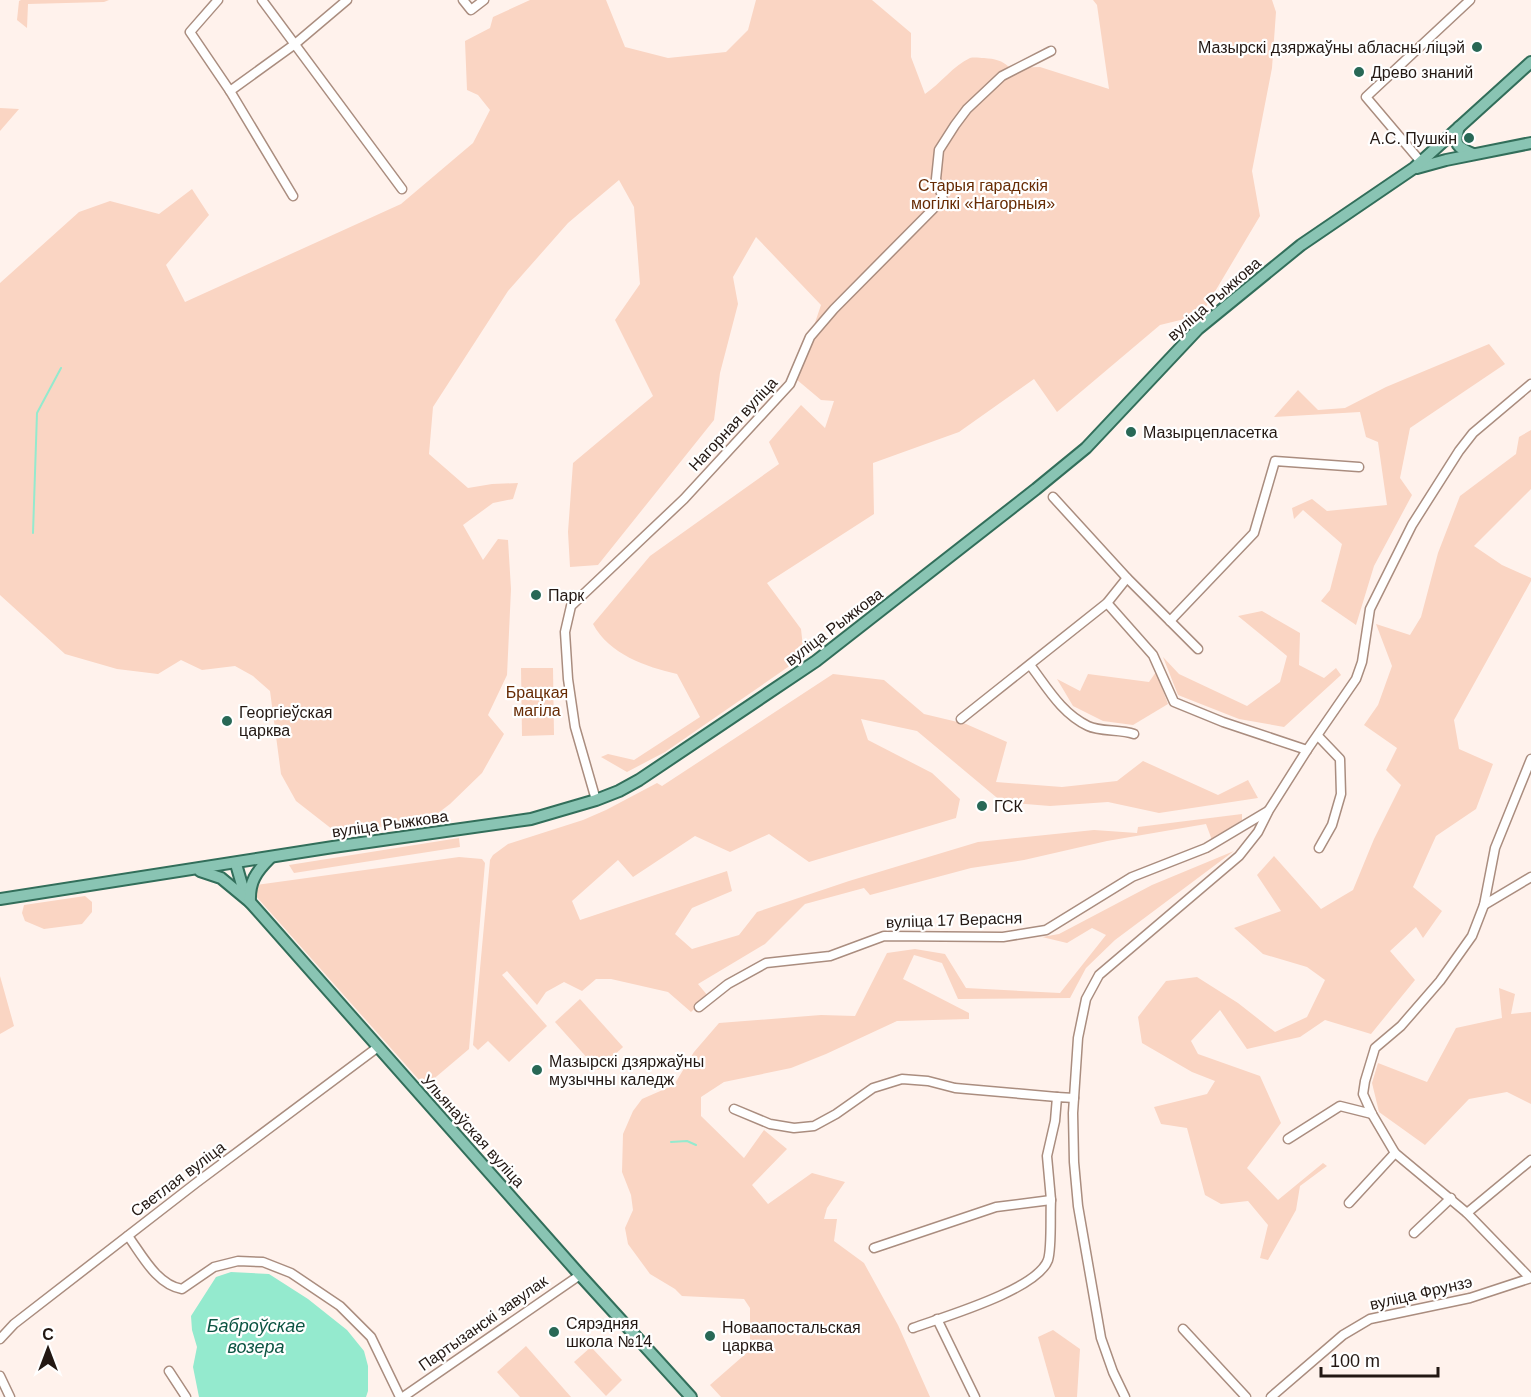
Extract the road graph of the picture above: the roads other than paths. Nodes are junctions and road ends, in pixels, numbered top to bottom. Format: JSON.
{"nodes":[{"id":1,"x":218,"y":0,"type":"edge"},
{"id":2,"x":262,"y":0,"type":"edge"},
{"id":3,"x":347,"y":0,"type":"edge"},
{"id":4,"x":463,"y":0,"type":"edge"},
{"id":5,"x":484,"y":0,"type":"edge"},
{"id":6,"x":1470,"y":0,"type":"edge"},
{"id":7,"x":295,"y":44,"type":"junction"},
{"id":8,"x":1051,"y":51,"type":"dead end"},
{"id":9,"x":1531,"y":62,"type":"edge"},
{"id":10,"x":230,"y":91,"type":"junction"},
{"id":11,"x":1459,"y":127,"type":"junction"},
{"id":12,"x":1531,"y":143,"type":"edge"},
{"id":13,"x":1473,"y":154,"type":"junction"},
{"id":14,"x":1417,"y":165,"type":"junction"},
{"id":15,"x":402,"y":189,"type":"dead end"},
{"id":16,"x":293,"y":196,"type":"dead end"},
{"id":17,"x":1531,"y":384,"type":"edge"},
{"id":18,"x":1359,"y":467,"type":"dead end"},
{"id":19,"x":1053,"y":497,"type":"dead end"},
{"id":20,"x":1127,"y":578,"type":"junction"},
{"id":21,"x":1107,"y":603,"type":"junction"},
{"id":22,"x":1170,"y":621,"type":"junction"},
{"id":23,"x":1198,"y":649,"type":"dead end"},
{"id":24,"x":1030,"y":665,"type":"junction"},
{"id":25,"x":961,"y":719,"type":"dead end"},
{"id":26,"x":1134,"y":734,"type":"dead end"},
{"id":27,"x":1318,"y":736,"type":"junction"},
{"id":28,"x":1307,"y":750,"type":"junction"},
{"id":29,"x":1531,"y":759,"type":"edge"},
{"id":30,"x":596,"y":800,"type":"junction"},
{"id":31,"x":1269,"y":810,"type":"junction"},
{"id":32,"x":1319,"y":848,"type":"dead end"},
{"id":33,"x":271,"y":858,"type":"junction"},
{"id":34,"x":236,"y":864,"type":"junction"},
{"id":35,"x":195,"y":870,"type":"junction"},
{"id":36,"x":1531,"y":877,"type":"edge"},
{"id":37,"x":231,"y":887,"type":"junction"},
{"id":38,"x":0,"y":899,"type":"edge"},
{"id":39,"x":250,"y":902,"type":"junction"},
{"id":40,"x":1484,"y":905,"type":"junction"},
{"id":41,"x":699,"y":1007,"type":"dead end"},
{"id":42,"x":378,"y":1047,"type":"junction"},
{"id":43,"x":1057,"y":1097,"type":"junction"},
{"id":44,"x":1074,"y":1098,"type":"junction"},
{"id":45,"x":734,"y":1109,"type":"dead end"},
{"id":46,"x":1372,"y":1114,"type":"junction"},
{"id":47,"x":1288,"y":1139,"type":"dead end"},
{"id":48,"x":1395,"y":1153,"type":"junction"},
{"id":49,"x":1531,"y":1160,"type":"edge"},
{"id":50,"x":1451,"y":1198,"type":"junction"},
{"id":51,"x":1051,"y":1200,"type":"junction"},
{"id":52,"x":1349,"y":1203,"type":"dead end"},
{"id":53,"x":1467,"y":1213,"type":"junction"},
{"id":54,"x":1414,"y":1233,"type":"dead end"},
{"id":55,"x":128,"y":1236,"type":"junction"},
{"id":56,"x":874,"y":1248,"type":"dead end"},
{"id":57,"x":580,"y":1275,"type":"junction"},
{"id":58,"x":1530,"y":1278,"type":"edge"},
{"id":59,"x":937,"y":1319,"type":"junction"},
{"id":60,"x":913,"y":1328,"type":"dead end"},
{"id":61,"x":1183,"y":1329,"type":"dead end"},
{"id":62,"x":0,"y":1339,"type":"edge"},
{"id":63,"x":169,"y":1371,"type":"dead end"},
{"id":64,"x":0,"y":1376,"type":"edge"},
{"id":65,"x":1273,"y":1396,"type":"edge"},
{"id":66,"x":10,"y":1397,"type":"edge"},
{"id":67,"x":186,"y":1397,"type":"edge"},
{"id":68,"x":401,"y":1397,"type":"edge"},
{"id":69,"x":691,"y":1397,"type":"edge"},
{"id":70,"x":975,"y":1397,"type":"edge"},
{"id":71,"x":1125,"y":1397,"type":"edge"},
{"id":72,"x":1246,"y":1397,"type":"edge"}],
"edges":[{"from":1,"to":10,"type":"street"},
{"from":2,"to":7,"type":"street"},
{"from":3,"to":7,"type":"street"},
{"from":4,"to":5,"type":"street"},
{"from":6,"to":14,"type":"street"},
{"from":7,"to":10,"type":"street"},
{"from":7,"to":15,"type":"street"},
{"from":8,"to":30,"type":"street","name":"Нагорная вуліца"},
{"from":9,"to":11,"type":"main road","name":"вуліца Рыжкова"},
{"from":10,"to":16,"type":"street"},
{"from":11,"to":13,"type":"main road"},
{"from":11,"to":14,"type":"main road","name":"вуліца Рыжкова"},
{"from":12,"to":13,"type":"main road"},
{"from":13,"to":14,"type":"main road"},
{"from":14,"to":30,"type":"main road","name":"вуліца Рыжкова"},
{"from":17,"to":27,"type":"street","name":"вуліца 17 Верасня"},
{"from":18,"to":22,"type":"street"},
{"from":19,"to":20,"type":"street"},
{"from":20,"to":21,"type":"street"},
{"from":20,"to":22,"type":"street"},
{"from":21,"to":24,"type":"street"},
{"from":21,"to":28,"type":"street"},
{"from":22,"to":23,"type":"street"},
{"from":24,"to":25,"type":"street"},
{"from":24,"to":26,"type":"street"},
{"from":27,"to":28,"type":"street","name":"вуліца 17 Верасня"},
{"from":27,"to":32,"type":"street"},
{"from":28,"to":31,"type":"street","name":"вуліца 17 Верасня"},
{"from":29,"to":40,"type":"street"},
{"from":30,"to":33,"type":"main road","name":"вуліца Рыжкова"},
{"from":31,"to":41,"type":"street","name":"вуліца 17 Верасня"},
{"from":31,"to":44,"type":"street","name":"вуліца 17 Верасня"},
{"from":33,"to":34,"type":"main road","name":"вуліца Рыжкова"},
{"from":33,"to":39,"type":"main road"},
{"from":34,"to":35,"type":"main road","name":"вуліца Рыжкова"},
{"from":34,"to":37,"type":"main road"},
{"from":34,"to":39,"type":"main road"},
{"from":35,"to":37,"type":"main road","name":"Ульянаўская вуліца"},
{"from":35,"to":38,"type":"main road","name":"вуліца Рыжкова"},
{"from":36,"to":40,"type":"street"},
{"from":37,"to":39,"type":"main road","name":"Ульянаўская вуліца"},
{"from":39,"to":42,"type":"main road","name":"Ульянаўская вуліца"},
{"from":40,"to":46,"type":"street","name":"вуліца Фрунзэ"},
{"from":42,"to":55,"type":"street","name":"Светлая вуліца"},
{"from":42,"to":57,"type":"main road","name":"Ульянаўская вуліца"},
{"from":43,"to":44,"type":"street"},
{"from":43,"to":45,"type":"street"},
{"from":43,"to":51,"type":"street"},
{"from":44,"to":71,"type":"street","name":"вуліца 17 Верасня"},
{"from":46,"to":47,"type":"street"},
{"from":46,"to":48,"type":"street","name":"вуліца Фрунзэ"},
{"from":48,"to":50,"type":"street","name":"вуліца Фрунзэ"},
{"from":48,"to":52,"type":"street"},
{"from":49,"to":53,"type":"street"},
{"from":50,"to":53,"type":"street","name":"вуліца Фрунзэ"},
{"from":50,"to":54,"type":"street"},
{"from":51,"to":56,"type":"street"},
{"from":51,"to":59,"type":"street"},
{"from":53,"to":58,"type":"street","name":"вуліца Фрунзэ"},
{"from":55,"to":62,"type":"street","name":"Светлая вуліца"},
{"from":55,"to":68,"type":"street","name":"Партызанскі завулак"},
{"from":57,"to":68,"type":"street","name":"Партызанскі завулак"},
{"from":57,"to":69,"type":"main road","name":"Ульянаўская вуліца"},
{"from":58,"to":65,"type":"street","name":"вуліца Фрунзэ"},
{"from":59,"to":60,"type":"street"},
{"from":59,"to":70,"type":"street"},
{"from":61,"to":72,"type":"street"},
{"from":63,"to":67,"type":"street"},
{"from":64,"to":66,"type":"street"}]}
